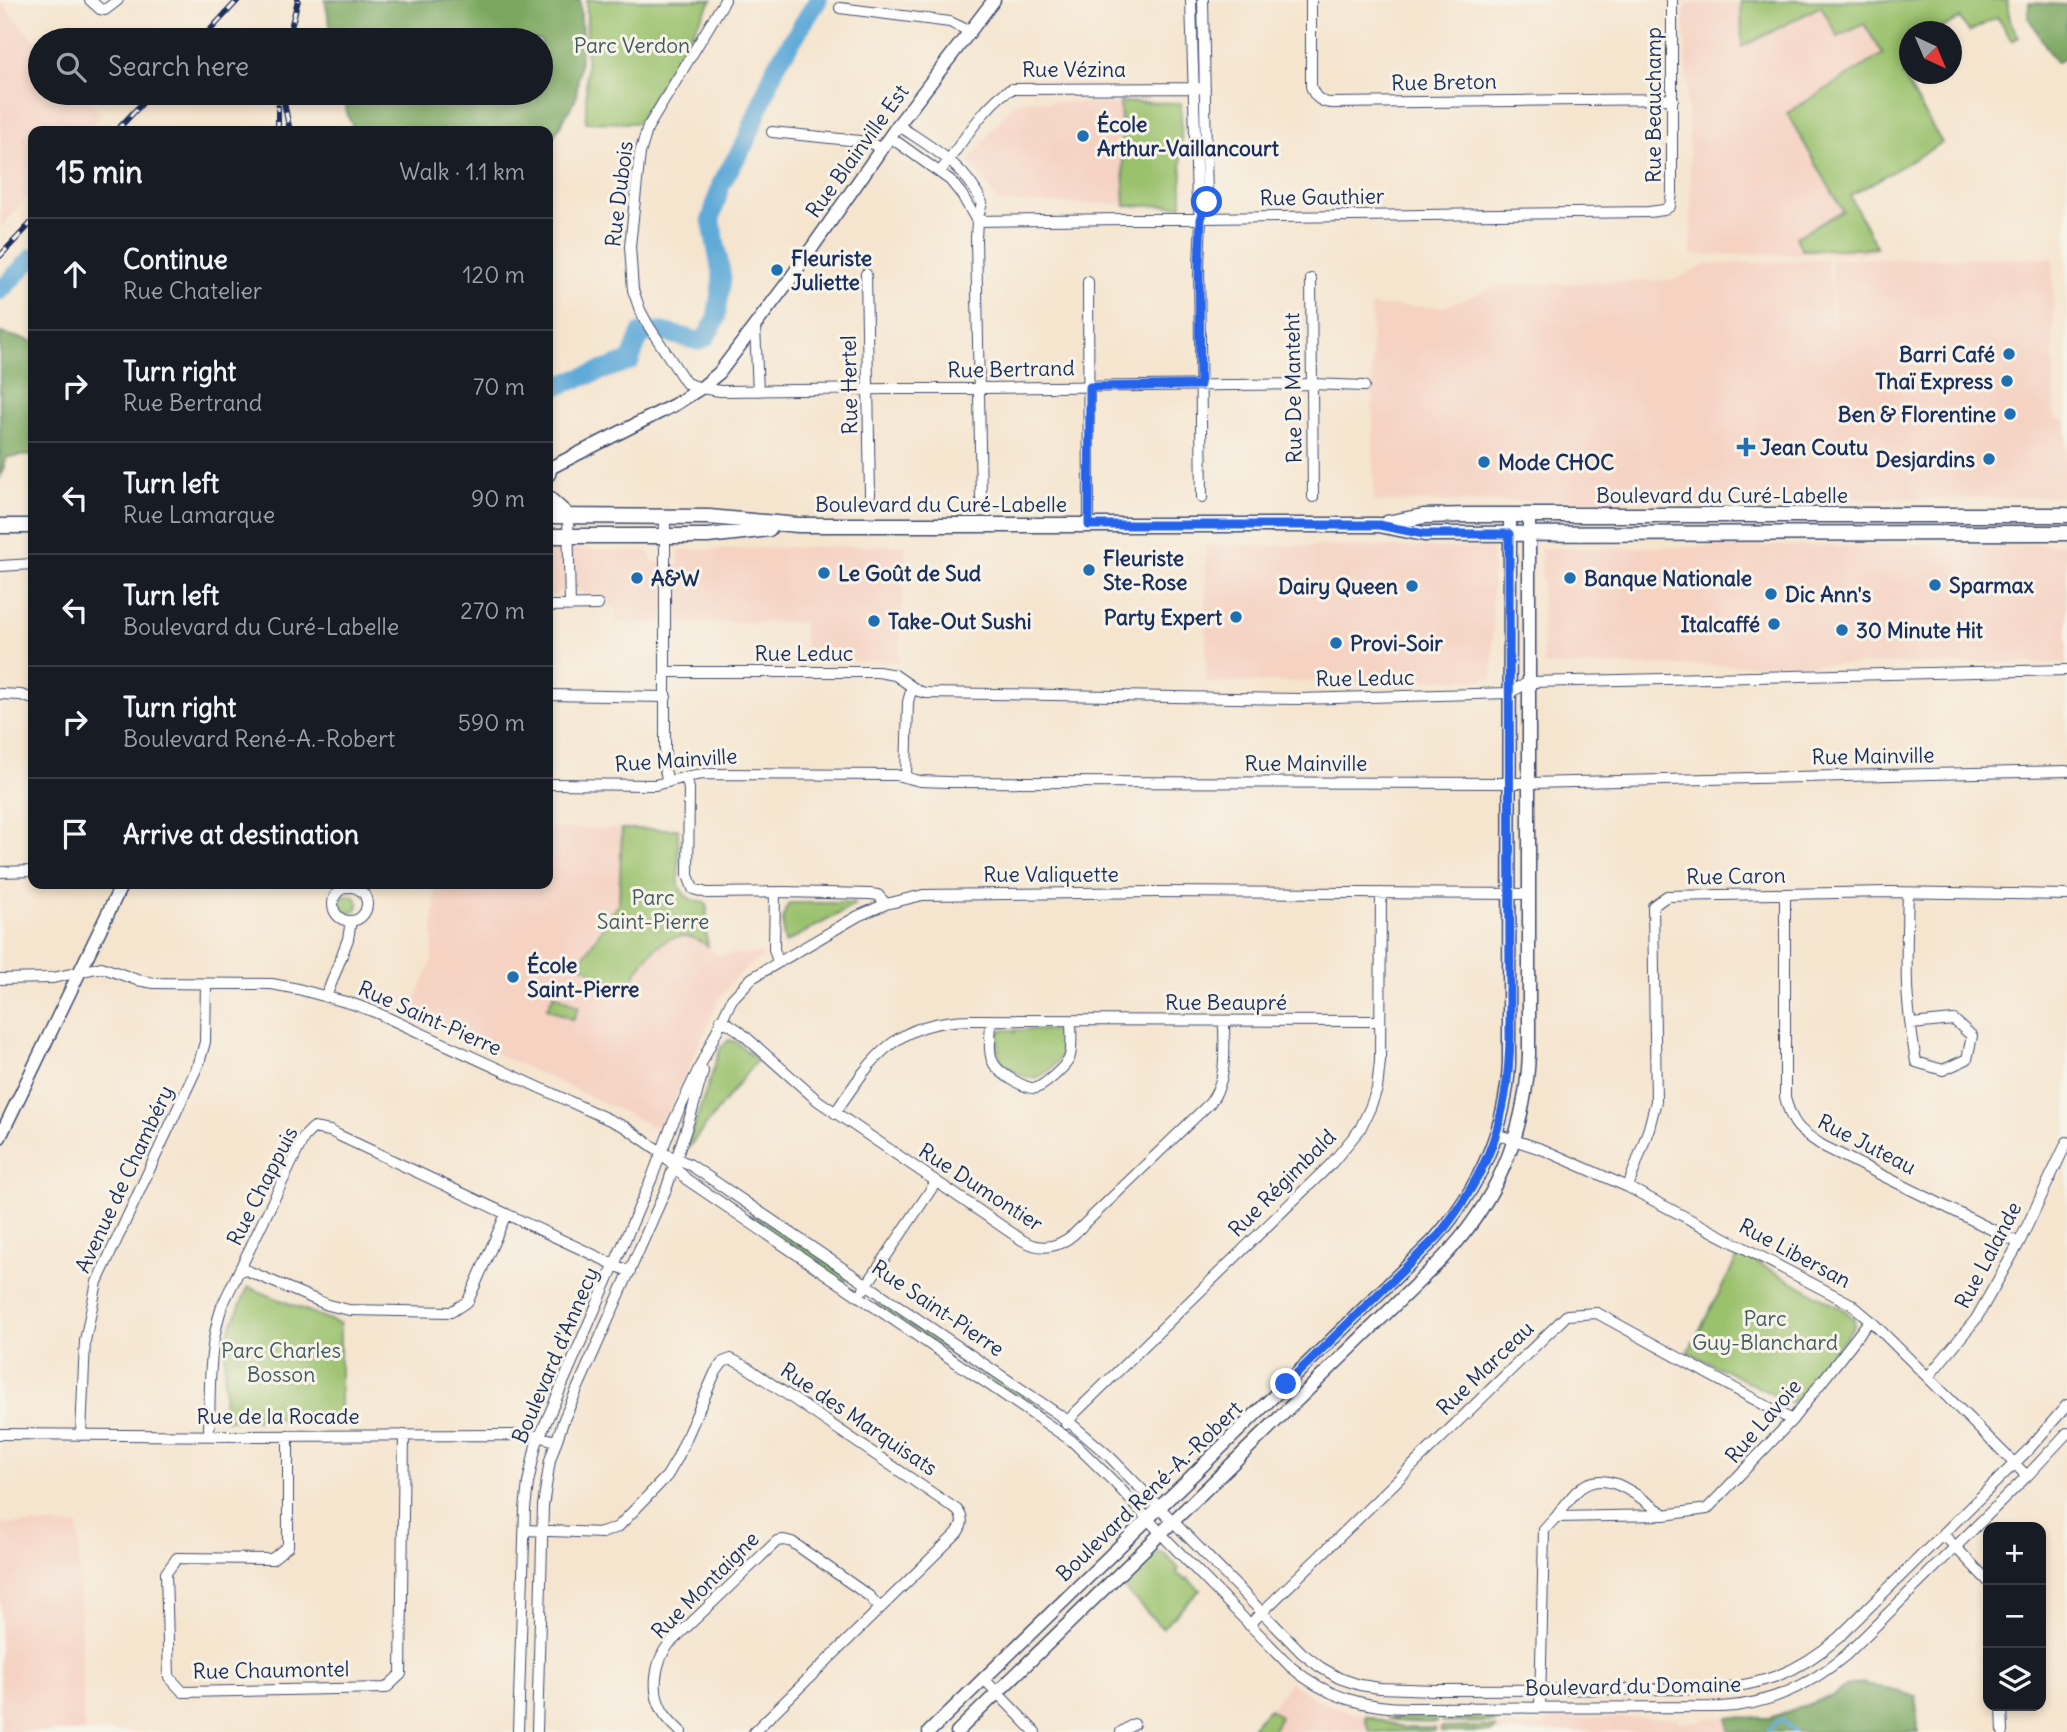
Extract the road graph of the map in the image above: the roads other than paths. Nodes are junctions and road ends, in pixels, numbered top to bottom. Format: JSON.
{"nodes":[{"id":1,"x":90,"y":0,"type":"edge"},
{"id":2,"x":118,"y":0,"type":"edge"},
{"id":3,"x":725,"y":0,"type":"edge"},
{"id":4,"x":994,"y":0,"type":"edge"},
{"id":5,"x":1191,"y":0,"type":"edge"},
{"id":6,"x":1202,"y":0,"type":"edge"},
{"id":7,"x":1311,"y":0,"type":"edge"},
{"id":8,"x":1672,"y":0,"type":"edge"},
{"id":9,"x":840,"y":8,"type":"dead end"},
{"id":10,"x":969,"y":31,"type":"junction"},
{"id":11,"x":1199,"y":88,"type":"junction"},
{"id":12,"x":1673,"y":99,"type":"junction"},
{"id":13,"x":898,"y":125,"type":"junction"},
{"id":14,"x":772,"y":132,"type":"dead end"},
{"id":15,"x":890,"y":137,"type":"junction"},
{"id":16,"x":881,"y":149,"type":"junction"},
{"id":17,"x":949,"y":160,"type":"junction"},
{"id":18,"x":940,"y":172,"type":"junction"},
{"id":19,"x":1667,"y":209,"type":"joint"},
{"id":20,"x":1201,"y":219,"type":"junction"},
{"id":21,"x":976,"y":221,"type":"junction"},
{"id":22,"x":866,"y":274,"type":"dead end"},
{"id":23,"x":1311,"y":279,"type":"dead end"},
{"id":24,"x":1088,"y":282,"type":"dead end"},
{"id":25,"x":755,"y":327,"type":"junction"},
{"id":26,"x":1312,"y":384,"type":"junction"},
{"id":27,"x":1200,"y":385,"type":"junction"},
{"id":28,"x":1364,"y":386,"type":"dead end"},
{"id":29,"x":1090,"y":387,"type":"junction"},
{"id":30,"x":701,"y":388,"type":"junction"},
{"id":31,"x":978,"y":388,"type":"junction"},
{"id":32,"x":868,"y":390,"type":"junction"},
{"id":33,"x":758,"y":391,"type":"junction"},
{"id":34,"x":553,"y":467,"type":"edge"},
{"id":35,"x":870,"y":495,"type":"dead end"},
{"id":36,"x":1313,"y":497,"type":"dead end"},
{"id":37,"x":981,"y":498,"type":"dead end"},
{"id":38,"x":1202,"y":498,"type":"dead end"},
{"id":39,"x":553,"y":502,"type":"edge"},
{"id":40,"x":1510,"y":515,"type":"junction"},
{"id":41,"x":1529,"y":515,"type":"junction"},
{"id":42,"x":2067,"y":515,"type":"edge"},
{"id":43,"x":553,"y":516,"type":"edge"},
{"id":44,"x":568,"y":516,"type":"junction"},
{"id":45,"x":665,"y":516,"type":"junction"},
{"id":46,"x":798,"y":525,"type":"junction"},
{"id":47,"x":1089,"y":525,"type":"junction"},
{"id":48,"x":1379,"y":525,"type":"junction"},
{"id":49,"x":0,"y":526,"type":"edge"},
{"id":50,"x":28,"y":526,"type":"edge"},
{"id":51,"x":2067,"y":533,"type":"edge"},
{"id":52,"x":1509,"y":534,"type":"junction"},
{"id":53,"x":1529,"y":534,"type":"junction"},
{"id":54,"x":553,"y":536,"type":"edge"},
{"id":55,"x":569,"y":536,"type":"junction"},
{"id":56,"x":665,"y":536,"type":"junction"},
{"id":57,"x":28,"y":564,"type":"edge"},
{"id":58,"x":0,"y":566,"type":"edge"},
{"id":59,"x":598,"y":605,"type":"dead end"},
{"id":60,"x":553,"y":606,"type":"edge"},
{"id":61,"x":570,"y":606,"type":"junction"},
{"id":62,"x":2067,"y":670,"type":"edge"},
{"id":63,"x":666,"y":672,"type":"junction"},
{"id":64,"x":1529,"y":682,"type":"junction"},
{"id":65,"x":912,"y":687,"type":"junction"},
{"id":66,"x":1509,"y":693,"type":"junction"},
{"id":67,"x":0,"y":694,"type":"edge"},
{"id":68,"x":553,"y":695,"type":"edge"},
{"id":69,"x":666,"y":696,"type":"junction"},
{"id":70,"x":28,"y":697,"type":"edge"},
{"id":71,"x":2067,"y":771,"type":"edge"},
{"id":72,"x":906,"y":776,"type":"junction"},
{"id":73,"x":686,"y":777,"type":"junction"},
{"id":74,"x":668,"y":782,"type":"junction"},
{"id":75,"x":1509,"y":783,"type":"junction"},
{"id":76,"x":1529,"y":783,"type":"junction"},
{"id":77,"x":553,"y":784,"type":"edge"},
{"id":78,"x":28,"y":871,"type":"edge"},
{"id":79,"x":0,"y":872,"type":"edge"},
{"id":80,"x":120,"y":889,"type":"edge"},
{"id":81,"x":775,"y":892,"type":"junction"},
{"id":82,"x":1381,"y":893,"type":"junction"},
{"id":83,"x":1509,"y":893,"type":"junction"},
{"id":84,"x":1908,"y":893,"type":"junction"},
{"id":85,"x":1529,"y":894,"type":"junction"},
{"id":86,"x":1785,"y":894,"type":"junction"},
{"id":87,"x":2067,"y":895,"type":"edge"},
{"id":88,"x":886,"y":904,"type":"junction"},
{"id":89,"x":351,"y":921,"type":"dead end"},
{"id":90,"x":778,"y":962,"type":"junction"},
{"id":91,"x":79,"y":972,"type":"junction"},
{"id":92,"x":0,"y":979,"type":"edge"},
{"id":93,"x":206,"y":984,"type":"junction"},
{"id":94,"x":326,"y":997,"type":"junction"},
{"id":95,"x":721,"y":1019,"type":"junction"},
{"id":96,"x":991,"y":1021,"type":"junction"},
{"id":97,"x":1071,"y":1021,"type":"junction"},
{"id":98,"x":1224,"y":1021,"type":"junction"},
{"id":99,"x":1380,"y":1021,"type":"junction"},
{"id":100,"x":1911,"y":1024,"type":"junction"},
{"id":101,"x":707,"y":1054,"type":"junction"},
{"id":102,"x":835,"y":1113,"type":"junction"},
{"id":103,"x":1496,"y":1134,"type":"junction"},
{"id":104,"x":0,"y":1137,"type":"edge"},
{"id":105,"x":1515,"y":1140,"type":"junction"},
{"id":106,"x":2067,"y":1142,"type":"edge"},
{"id":107,"x":662,"y":1152,"type":"junction"},
{"id":108,"x":675,"y":1162,"type":"junction"},
{"id":109,"x":936,"y":1182,"type":"junction"},
{"id":110,"x":1628,"y":1187,"type":"junction"},
{"id":111,"x":506,"y":1214,"type":"junction"},
{"id":112,"x":2020,"y":1243,"type":"junction"},
{"id":113,"x":614,"y":1265,"type":"junction"},
{"id":114,"x":241,"y":1268,"type":"junction"},
{"id":115,"x":630,"y":1272,"type":"junction"},
{"id":116,"x":867,"y":1284,"type":"junction"},
{"id":117,"x":859,"y":1297,"type":"junction"},
{"id":118,"x":1870,"y":1320,"type":"junction"},
{"id":119,"x":1928,"y":1377,"type":"junction"},
{"id":120,"x":2067,"y":1405,"type":"edge"},
{"id":121,"x":1068,"y":1420,"type":"junction"},
{"id":122,"x":1792,"y":1420,"type":"junction"},
{"id":123,"x":1060,"y":1432,"type":"junction"},
{"id":124,"x":2067,"y":1433,"type":"edge"},
{"id":125,"x":0,"y":1434,"type":"edge"},
{"id":126,"x":81,"y":1435,"type":"junction"},
{"id":127,"x":209,"y":1435,"type":"junction"},
{"id":128,"x":288,"y":1435,"type":"junction"},
{"id":129,"x":404,"y":1436,"type":"junction"},
{"id":130,"x":539,"y":1437,"type":"junction"},
{"id":131,"x":555,"y":1441,"type":"junction"},
{"id":132,"x":2014,"y":1464,"type":"junction"},
{"id":133,"x":2027,"y":1476,"type":"junction"},
{"id":134,"x":1159,"y":1508,"type":"junction"},
{"id":135,"x":1664,"y":1515,"type":"junction"},
{"id":136,"x":1556,"y":1517,"type":"junction"},
{"id":137,"x":1148,"y":1518,"type":"junction"},
{"id":138,"x":1173,"y":1521,"type":"junction"},
{"id":139,"x":525,"y":1530,"type":"junction"},
{"id":140,"x":542,"y":1531,"type":"junction"},
{"id":141,"x":1161,"y":1533,"type":"junction"},
{"id":142,"x":1943,"y":1534,"type":"junction"},
{"id":143,"x":1956,"y":1547,"type":"junction"},
{"id":144,"x":1983,"y":1576,"type":"edge"},
{"id":145,"x":880,"y":1608,"type":"junction"},
{"id":146,"x":1262,"y":1613,"type":"junction"},
{"id":147,"x":1249,"y":1625,"type":"junction"},
{"id":148,"x":984,"y":1679,"type":"junction"},
{"id":149,"x":1540,"y":1689,"type":"junction"},
{"id":150,"x":997,"y":1693,"type":"junction"},
{"id":151,"x":1540,"y":1707,"type":"junction"},
{"id":152,"x":2002,"y":1711,"type":"edge"},
{"id":153,"x":1135,"y":1724,"type":"dead end"},
{"id":154,"x":517,"y":1732,"type":"edge"},
{"id":155,"x":537,"y":1732,"type":"edge"},
{"id":156,"x":681,"y":1732,"type":"edge"},
{"id":157,"x":754,"y":1732,"type":"edge"},
{"id":158,"x":929,"y":1732,"type":"edge"},
{"id":159,"x":957,"y":1732,"type":"edge"},
{"id":160,"x":1035,"y":1732,"type":"edge"},
{"id":161,"x":1121,"y":1732,"type":"edge"},
{"id":162,"x":2003,"y":1732,"type":"edge"}],
"edges":[{"from":1,"to":2,"type":"street"},
{"from":3,"to":30,"type":"street","name":"Rue Dubois"},
{"from":4,"to":10,"type":"street","name":"Rue Blainville Est"},
{"from":5,"to":11,"type":"street"},
{"from":6,"to":11,"type":"street"},
{"from":7,"to":12,"type":"street","name":"Rue Breton"},
{"from":8,"to":12,"type":"street","name":"Rue Beauchamp"},
{"from":9,"to":10,"type":"street"},
{"from":10,"to":13,"type":"street","name":"Rue Blainville Est"},
{"from":11,"to":17,"type":"street","name":"Rue Vézina"},
{"from":11,"to":20,"type":"street"},
{"from":12,"to":19,"type":"street","name":"Rue Beauchamp"},
{"from":13,"to":15,"type":"street","name":"Rue Blainville Est"},
{"from":13,"to":17,"type":"street"},
{"from":14,"to":16,"type":"street"},
{"from":15,"to":16,"type":"street","name":"Rue Blainville Est"},
{"from":15,"to":18,"type":"street"},
{"from":16,"to":25,"type":"street","name":"Rue Blainville Est"},
{"from":17,"to":18,"type":"street","name":"Rue Vézina"},
{"from":17,"to":21,"type":"street"},
{"from":18,"to":21,"type":"street"},
{"from":19,"to":20,"type":"street","name":"Rue Gauthier"},
{"from":20,"to":21,"type":"street","name":"Rue Gauthier"},
{"from":20,"to":27,"type":"street"},
{"from":21,"to":31,"type":"street"},
{"from":22,"to":32,"type":"street","name":"Rue Hertel"},
{"from":23,"to":26,"type":"street","name":"Rue De Manteht"},
{"from":24,"to":29,"type":"street"},
{"from":25,"to":30,"type":"street","name":"Rue Blainville Est"},
{"from":25,"to":33,"type":"street"},
{"from":26,"to":27,"type":"street","name":"Rue Bertrand"},
{"from":26,"to":28,"type":"street","name":"Rue Bertrand"},
{"from":26,"to":36,"type":"street","name":"Rue De Manteht"},
{"from":27,"to":29,"type":"street","name":"Rue Bertrand"},
{"from":27,"to":38,"type":"street"},
{"from":29,"to":31,"type":"street","name":"Rue Bertrand"},
{"from":29,"to":47,"type":"street"},
{"from":30,"to":33,"type":"street","name":"Rue Bertrand"},
{"from":30,"to":34,"type":"street","name":"Rue Blainville Est"},
{"from":31,"to":32,"type":"street","name":"Rue Bertrand"},
{"from":31,"to":37,"type":"street"},
{"from":32,"to":33,"type":"street","name":"Rue Bertrand"},
{"from":32,"to":35,"type":"street","name":"Rue Hertel"},
{"from":39,"to":44,"type":"main road"},
{"from":40,"to":41,"type":"main road","name":"Boulevard du Curé-Labelle"},
{"from":40,"to":48,"type":"main road","name":"Boulevard du Curé-Labelle"},
{"from":40,"to":52,"type":"street","name":"Boulevard René-A.-Robert"},
{"from":41,"to":42,"type":"main road","name":"Boulevard du Curé-Labelle"},
{"from":41,"to":53,"type":"street","name":"Boulevard René-A.-Robert"},
{"from":43,"to":44,"type":"main road","name":"Boulevard du Curé-Labelle"},
{"from":44,"to":45,"type":"main road","name":"Boulevard du Curé-Labelle"},
{"from":44,"to":55,"type":"street"},
{"from":45,"to":46,"type":"main road","name":"Boulevard du Curé-Labelle"},
{"from":45,"to":56,"type":"street"},
{"from":46,"to":47,"type":"main road","name":"Boulevard du Curé-Labelle"},
{"from":46,"to":56,"type":"main road","name":"Boulevard du Curé-Labelle"},
{"from":47,"to":48,"type":"main road","name":"Boulevard du Curé-Labelle"},
{"from":48,"to":52,"type":"main road","name":"Boulevard du Curé-Labelle"},
{"from":49,"to":50,"type":"main road"},
{"from":51,"to":53,"type":"main road","name":"Boulevard du Curé-Labelle"},
{"from":52,"to":53,"type":"main road","name":"Boulevard du Curé-Labelle"},
{"from":52,"to":66,"type":"street","name":"Boulevard René-A.-Robert"},
{"from":53,"to":64,"type":"street","name":"Boulevard René-A.-Robert"},
{"from":54,"to":55,"type":"main road","name":"Boulevard du Curé-Labelle"},
{"from":55,"to":56,"type":"main road","name":"Boulevard du Curé-Labelle"},
{"from":55,"to":61,"type":"street"},
{"from":56,"to":63,"type":"street"},
{"from":57,"to":58,"type":"street"},
{"from":59,"to":61,"type":"street"},
{"from":60,"to":61,"type":"street"},
{"from":62,"to":64,"type":"street","name":"Rue Leduc"},
{"from":63,"to":65,"type":"street","name":"Rue Leduc"},
{"from":63,"to":69,"type":"street"},
{"from":64,"to":66,"type":"street","name":"Rue Leduc"},
{"from":64,"to":76,"type":"street","name":"Boulevard René-A.-Robert"},
{"from":65,"to":66,"type":"street","name":"Rue Leduc"},
{"from":65,"to":72,"type":"street"},
{"from":66,"to":75,"type":"street","name":"Boulevard René-A.-Robert"},
{"from":67,"to":70,"type":"street"},
{"from":68,"to":69,"type":"street"},
{"from":69,"to":74,"type":"street"},
{"from":71,"to":76,"type":"street","name":"Rue Mainville"},
{"from":72,"to":73,"type":"street","name":"Rue Mainville"},
{"from":72,"to":75,"type":"street","name":"Rue Mainville"},
{"from":73,"to":74,"type":"street","name":"Rue Mainville"},
{"from":73,"to":81,"type":"street"},
{"from":74,"to":77,"type":"street","name":"Rue Mainville"},
{"from":75,"to":76,"type":"street","name":"Rue Mainville"},
{"from":75,"to":83,"type":"street","name":"Boulevard René-A.-Robert"},
{"from":76,"to":85,"type":"street","name":"Boulevard René-A.-Robert"},
{"from":78,"to":79,"type":"street"},
{"from":80,"to":91,"type":"street"},
{"from":81,"to":88,"type":"street"},
{"from":81,"to":90,"type":"street"},
{"from":82,"to":83,"type":"street","name":"Rue Valiquette"},
{"from":82,"to":88,"type":"street","name":"Rue Valiquette"},
{"from":82,"to":99,"type":"street","name":"Rue Régimbald"},
{"from":83,"to":85,"type":"street","name":"Rue Valiquette"},
{"from":83,"to":103,"type":"street","name":"Boulevard René-A.-Robert"},
{"from":84,"to":86,"type":"street","name":"Rue Caron"},
{"from":84,"to":87,"type":"street","name":"Rue Caron"},
{"from":84,"to":100,"type":"street"},
{"from":85,"to":105,"type":"street","name":"Boulevard René-A.-Robert"},
{"from":86,"to":110,"type":"street","name":"Rue Caron"},
{"from":86,"to":112,"type":"street","name":"Rue Juteau"},
{"from":88,"to":90,"type":"street","name":"Boulevard d'Annecy"},
{"from":89,"to":94,"type":"street"},
{"from":90,"to":95,"type":"street","name":"Boulevard d'Annecy"},
{"from":91,"to":92,"type":"street","name":"Rue Saint-Pierre"},
{"from":91,"to":93,"type":"street","name":"Rue Saint-Pierre"},
{"from":91,"to":104,"type":"street"},
{"from":93,"to":94,"type":"street","name":"Rue Saint-Pierre"},
{"from":93,"to":126,"type":"street","name":"Avenue de Chambéry"},
{"from":94,"to":107,"type":"street","name":"Rue Saint-Pierre"},
{"from":95,"to":101,"type":"street","name":"Boulevard d'Annecy"},
{"from":95,"to":102,"type":"street","name":"Rue Dumontier"},
{"from":96,"to":97,"type":"street","name":"Rue Beaupré"},
{"from":96,"to":97,"type":"street"},
{"from":96,"to":102,"type":"street","name":"Rue Beaupré"},
{"from":97,"to":98,"type":"street","name":"Rue Beaupré"},
{"from":98,"to":99,"type":"street","name":"Rue Beaupré"},
{"from":98,"to":109,"type":"street","name":"Rue Dumontier"},
{"from":99,"to":121,"type":"street","name":"Rue Régimbald"},
{"from":100,"to":100,"type":"street"},
{"from":101,"to":107,"type":"street","name":"Boulevard d'Annecy"},
{"from":101,"to":108,"type":"street","name":"Boulevard d'Annecy"},
{"from":102,"to":109,"type":"street","name":"Rue Dumontier"},
{"from":103,"to":105,"type":"street","name":"Rue Libersan"},
{"from":103,"to":134,"type":"street","name":"Boulevard René-A.-Robert"},
{"from":105,"to":110,"type":"street","name":"Rue Libersan"},
{"from":105,"to":138,"type":"street","name":"Boulevard René-A.-Robert"},
{"from":106,"to":112,"type":"street","name":"Rue Lalande"},
{"from":107,"to":108,"type":"street","name":"Rue Saint-Pierre"},
{"from":107,"to":113,"type":"street","name":"Boulevard d'Annecy"},
{"from":108,"to":115,"type":"street","name":"Boulevard d'Annecy"},
{"from":108,"to":116,"type":"street","name":"Rue Saint-Pierre"},
{"from":108,"to":117,"type":"street","name":"Rue Saint-Pierre"},
{"from":109,"to":116,"type":"street"},
{"from":110,"to":118,"type":"street","name":"Rue Libersan"},
{"from":111,"to":113,"type":"street","name":"Rue Chappuis"},
{"from":111,"to":114,"type":"street"},
{"from":111,"to":114,"type":"street","name":"Rue Chappuis"},
{"from":112,"to":119,"type":"street","name":"Rue Lalande"},
{"from":113,"to":115,"type":"street","name":"Rue Chappuis"},
{"from":113,"to":130,"type":"street","name":"Boulevard d'Annecy"},
{"from":114,"to":127,"type":"street","name":"Rue Chappuis"},
{"from":115,"to":131,"type":"street","name":"Boulevard d'Annecy"},
{"from":116,"to":117,"type":"street"},
{"from":116,"to":121,"type":"street","name":"Rue Saint-Pierre"},
{"from":117,"to":123,"type":"street","name":"Rue Saint-Pierre"},
{"from":118,"to":119,"type":"street","name":"Rue Libersan"},
{"from":118,"to":122,"type":"street","name":"Rue Lavoie"},
{"from":119,"to":132,"type":"street","name":"Rue Libersan"},
{"from":120,"to":132,"type":"street","name":"Boulevard du Domaine"},
{"from":121,"to":123,"type":"street","name":"Rue Régimbald"},
{"from":121,"to":134,"type":"street","name":"Rue Saint-Pierre"},
{"from":122,"to":135,"type":"street","name":"Rue Lavoie"},
{"from":122,"to":146,"type":"street","name":"Rue Marceau"},
{"from":123,"to":137,"type":"street","name":"Rue Saint-Pierre"},
{"from":124,"to":133,"type":"street","name":"Boulevard du Domaine"},
{"from":125,"to":126,"type":"street","name":"Rue de la Rocade"},
{"from":126,"to":127,"type":"street","name":"Rue de la Rocade"},
{"from":127,"to":128,"type":"street","name":"Rue de la Rocade"},
{"from":128,"to":129,"type":"street","name":"Rue de la Rocade"},
{"from":128,"to":129,"type":"street","name":"Rue Chaumontel"},
{"from":129,"to":130,"type":"street","name":"Rue de la Rocade"},
{"from":130,"to":131,"type":"street","name":"Rue de la Rocade"},
{"from":130,"to":139,"type":"street","name":"Boulevard d'Annecy"},
{"from":131,"to":140,"type":"street","name":"Boulevard d'Annecy"},
{"from":132,"to":133,"type":"street","name":"Rue Libersan"},
{"from":132,"to":142,"type":"street","name":"Boulevard du Domaine"},
{"from":133,"to":143,"type":"street","name":"Boulevard du Domaine"},
{"from":134,"to":137,"type":"street","name":"Boulevard René-A.-Robert"},
{"from":134,"to":138,"type":"street","name":"Rue Saint-Pierre"},
{"from":135,"to":136,"type":"street","name":"Rue Lavoie"},
{"from":135,"to":136,"type":"street"},
{"from":136,"to":149,"type":"street"},
{"from":137,"to":141,"type":"street","name":"Rue Saint-Pierre"},
{"from":137,"to":148,"type":"street","name":"Boulevard René-A.-Robert"},
{"from":138,"to":141,"type":"street","name":"Boulevard René-A.-Robert"},
{"from":138,"to":146,"type":"street","name":"Boulevard du Domaine"},
{"from":139,"to":140,"type":"street","name":"Rue des Marquisats"},
{"from":139,"to":154,"type":"street","name":"Boulevard d'Annecy"},
{"from":140,"to":145,"type":"street","name":"Rue des Marquisats"},
{"from":140,"to":155,"type":"street","name":"Boulevard d'Annecy"},
{"from":141,"to":147,"type":"street","name":"Boulevard du Domaine"},
{"from":141,"to":150,"type":"street","name":"Boulevard René-A.-Robert"},
{"from":142,"to":143,"type":"street"},
{"from":142,"to":149,"type":"street","name":"Boulevard du Domaine"},
{"from":143,"to":144,"type":"street"},
{"from":143,"to":151,"type":"street","name":"Boulevard du Domaine"},
{"from":145,"to":156,"type":"street","name":"Rue Montaigne"},
{"from":145,"to":157,"type":"street","name":"Rue des Marquisats"},
{"from":146,"to":147,"type":"street","name":"Rue Marceau"},
{"from":146,"to":149,"type":"street","name":"Boulevard du Domaine"},
{"from":147,"to":151,"type":"street","name":"Boulevard du Domaine"},
{"from":148,"to":150,"type":"street"},
{"from":148,"to":158,"type":"street","name":"Boulevard René-A.-Robert"},
{"from":149,"to":151,"type":"street"},
{"from":150,"to":159,"type":"street","name":"Boulevard René-A.-Robert"},
{"from":150,"to":160,"type":"street"},
{"from":152,"to":162,"type":"street"},
{"from":153,"to":161,"type":"street"}]}
